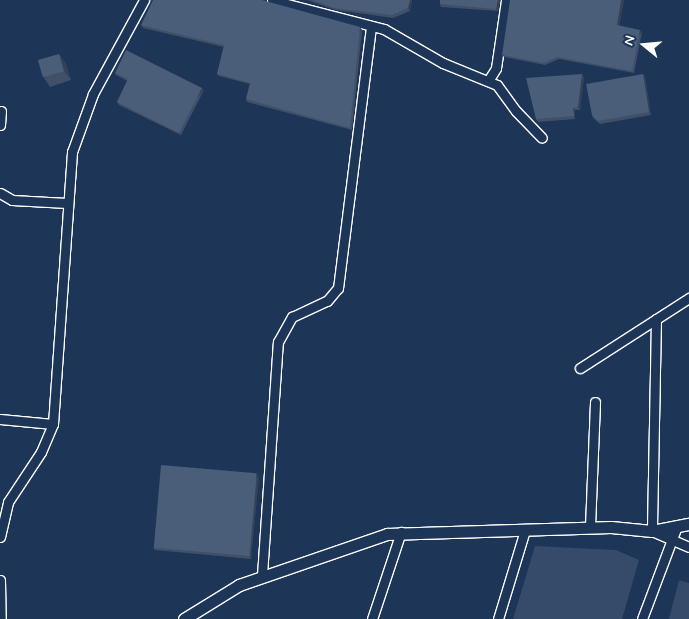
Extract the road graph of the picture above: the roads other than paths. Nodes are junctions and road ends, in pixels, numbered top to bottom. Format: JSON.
{"nodes":[{"id":1,"x":144,"y":0,"type":"edge"},
{"id":2,"x":272,"y":0,"type":"edge"},
{"id":3,"x":506,"y":0,"type":"edge"},
{"id":4,"x":371,"y":26,"type":"junction"},
{"id":5,"x":488,"y":82,"type":"junction"},
{"id":6,"x":1,"y":111,"type":"edge"},
{"id":7,"x":0,"y":125,"type":"edge"},
{"id":8,"x":542,"y":138,"type":"dead end"},
{"id":9,"x":0,"y":193,"type":"edge"},
{"id":10,"x":67,"y":203,"type":"junction"},
{"id":11,"x":689,"y":298,"type":"edge"},
{"id":12,"x":656,"y":319,"type":"junction"},
{"id":13,"x":580,"y":368,"type":"dead end"},
{"id":14,"x":595,"y":402,"type":"dead end"},
{"id":15,"x":0,"y":419,"type":"edge"},
{"id":16,"x":53,"y":424,"type":"junction"},
{"id":17,"x":4,"y":502,"type":"edge"},
{"id":18,"x":689,"y":524,"type":"edge"},
{"id":19,"x":677,"y":526,"type":"junction"},
{"id":20,"x":590,"y":527,"type":"junction"},
{"id":21,"x":526,"y":530,"type":"junction"},
{"id":22,"x":652,"y":531,"type":"junction"},
{"id":23,"x":401,"y":532,"type":"junction"},
{"id":24,"x":0,"y":537,"type":"edge"},
{"id":25,"x":673,"y":541,"type":"junction"},
{"id":26,"x":689,"y":547,"type":"edge"},
{"id":27,"x":262,"y":575,"type":"junction"},
{"id":28,"x":0,"y":580,"type":"edge"},
{"id":29,"x":1,"y":619,"type":"edge"},
{"id":30,"x":184,"y":619,"type":"edge"},
{"id":31,"x":372,"y":619,"type":"edge"},
{"id":32,"x":498,"y":619,"type":"edge"},
{"id":33,"x":642,"y":619,"type":"edge"}],
"edges":[{"from":1,"to":10,"type":"street"},
{"from":2,"to":4,"type":"street"},
{"from":3,"to":5,"type":"street"},
{"from":4,"to":5,"type":"street"},
{"from":4,"to":27,"type":"street"},
{"from":5,"to":8,"type":"street"},
{"from":6,"to":7,"type":"street"},
{"from":9,"to":10,"type":"street"},
{"from":10,"to":16,"type":"street"},
{"from":11,"to":12,"type":"street"},
{"from":12,"to":13,"type":"street"},
{"from":12,"to":22,"type":"street"},
{"from":14,"to":20,"type":"street"},
{"from":15,"to":16,"type":"street"},
{"from":16,"to":17,"type":"street"},
{"from":17,"to":24,"type":"street"},
{"from":18,"to":19,"type":"street"},
{"from":19,"to":22,"type":"street"},
{"from":19,"to":25,"type":"street"},
{"from":20,"to":21,"type":"street"},
{"from":20,"to":22,"type":"street"},
{"from":21,"to":23,"type":"street"},
{"from":21,"to":32,"type":"street"},
{"from":22,"to":25,"type":"street"},
{"from":23,"to":27,"type":"street"},
{"from":23,"to":31,"type":"street"},
{"from":25,"to":26,"type":"street"},
{"from":25,"to":33,"type":"street"},
{"from":27,"to":30,"type":"street"},
{"from":28,"to":29,"type":"street"}]}
